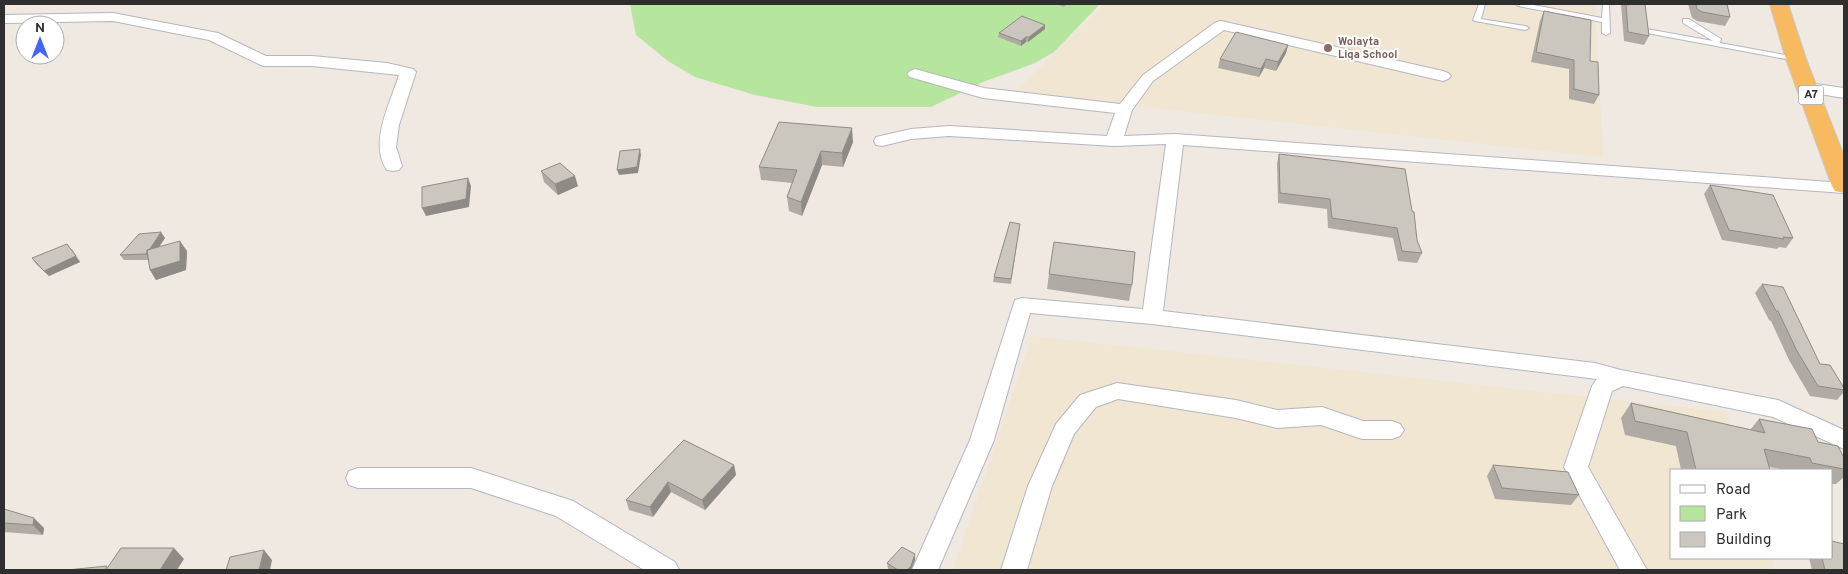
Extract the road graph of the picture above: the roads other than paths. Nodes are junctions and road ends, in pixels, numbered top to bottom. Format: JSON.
{"nodes":[{"id":1,"x":1482,"y":4,"type":"edge"},
{"id":2,"x":1518,"y":4,"type":"edge"},
{"id":3,"x":1606,"y":4,"type":"edge"},
{"id":4,"x":1779,"y":4,"type":"edge"},
{"id":5,"x":4,"y":19,"type":"edge"},
{"id":6,"x":1607,"y":21,"type":"junction"},
{"id":7,"x":1686,"y":21,"type":"dead end"},
{"id":8,"x":1526,"y":28,"type":"dead end"},
{"id":9,"x":1647,"y":31,"type":"edge"},
{"id":10,"x":1606,"y":33,"type":"dead end"},
{"id":11,"x":1726,"y":45,"type":"junction"},
{"id":12,"x":1796,"y":59,"type":"junction"},
{"id":13,"x":915,"y":74,"type":"dead end"},
{"id":14,"x":1443,"y":76,"type":"dead end"},
{"id":15,"x":1808,"y":88,"type":"junction"},
{"id":16,"x":1844,"y":94,"type":"edge"},
{"id":17,"x":1124,"y":110,"type":"junction"},
{"id":18,"x":1175,"y":139,"type":"junction"},
{"id":19,"x":882,"y":140,"type":"dead end"},
{"id":20,"x":1114,"y":142,"type":"junction"},
{"id":21,"x":393,"y":166,"type":"dead end"},
{"id":22,"x":1844,"y":187,"type":"edge"},
{"id":23,"x":1152,"y":317,"type":"junction"},
{"id":24,"x":1621,"y":378,"type":"junction"},
{"id":25,"x":1392,"y":430,"type":"dead end"},
{"id":26,"x":1844,"y":440,"type":"edge"},
{"id":27,"x":358,"y":478,"type":"dead end"},
{"id":28,"x":666,"y":570,"type":"edge"},
{"id":29,"x":925,"y":570,"type":"edge"},
{"id":30,"x":1014,"y":570,"type":"edge"},
{"id":31,"x":1634,"y":570,"type":"edge"}],
"edges":[{"from":1,"to":8,"type":"lane"},
{"from":2,"to":6,"type":"lane"},
{"from":3,"to":6,"type":"lane"},
{"from":4,"to":12,"type":"highway","number":"A7"},
{"from":5,"to":21,"type":"street"},
{"from":6,"to":10,"type":"lane"},
{"from":7,"to":11,"type":"lane"},
{"from":9,"to":11,"type":"lane"},
{"from":11,"to":12,"type":"lane"},
{"from":12,"to":15,"type":"highway","number":"A7"},
{"from":13,"to":17,"type":"street"},
{"from":14,"to":17,"type":"street"},
{"from":15,"to":16,"type":"street"},
{"from":15,"to":22,"type":"highway","number":"A7"},
{"from":17,"to":20,"type":"street"},
{"from":18,"to":20,"type":"street"},
{"from":18,"to":22,"type":"street"},
{"from":18,"to":23,"type":"street"},
{"from":19,"to":20,"type":"street"},
{"from":23,"to":24,"type":"street"},
{"from":23,"to":29,"type":"street"},
{"from":24,"to":26,"type":"street"},
{"from":24,"to":31,"type":"street"},
{"from":25,"to":30,"type":"street"},
{"from":27,"to":28,"type":"street"}]}
